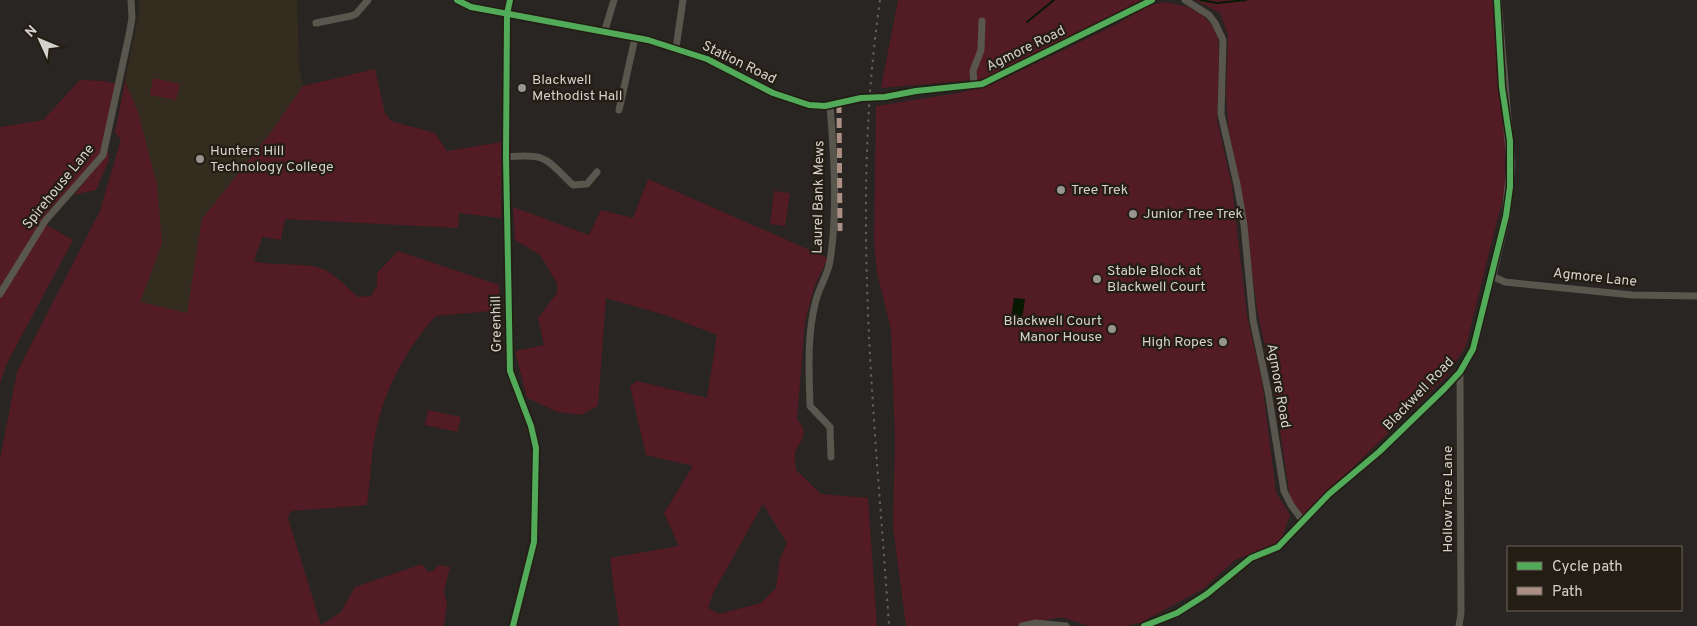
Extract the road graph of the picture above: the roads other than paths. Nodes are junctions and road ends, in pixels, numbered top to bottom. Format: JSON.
{"nodes":[{"id":1,"x":131,"y":0,"type":"edge"},
{"id":2,"x":368,"y":0,"type":"edge"},
{"id":3,"x":457,"y":0,"type":"edge"},
{"id":4,"x":510,"y":0,"type":"edge"},
{"id":5,"x":614,"y":0,"type":"edge"},
{"id":6,"x":683,"y":0,"type":"edge"},
{"id":7,"x":1152,"y":0,"type":"edge"},
{"id":8,"x":1186,"y":0,"type":"edge"},
{"id":9,"x":1496,"y":0,"type":"edge"},
{"id":10,"x":506,"y":14,"type":"junction"},
{"id":11,"x":982,"y":21,"type":"dead end"},
{"id":12,"x":316,"y":23,"type":"dead end"},
{"id":13,"x":604,"y":33,"type":"junction"},
{"id":14,"x":635,"y":38,"type":"junction"},
{"id":15,"x":676,"y":48,"type":"junction"},
{"id":16,"x":974,"y":85,"type":"junction"},
{"id":17,"x":873,"y":98,"type":"joint"},
{"id":18,"x":830,"y":106,"type":"junction"},
{"id":19,"x":619,"y":110,"type":"dead end"},
{"id":20,"x":506,"y":157,"type":"junction"},
{"id":21,"x":596,"y":172,"type":"dead end"},
{"id":22,"x":1492,"y":276,"type":"junction"},
{"id":23,"x":0,"y":294,"type":"edge"},
{"id":24,"x":1697,"y":296,"type":"edge"},
{"id":25,"x":1460,"y":372,"type":"junction"},
{"id":26,"x":831,"y":457,"type":"dead end"},
{"id":27,"x":1304,"y":521,"type":"junction"},
{"id":28,"x":513,"y":626,"type":"edge"},
{"id":29,"x":1022,"y":626,"type":"edge"},
{"id":30,"x":1066,"y":626,"type":"edge"},
{"id":31,"x":1144,"y":626,"type":"edge"},
{"id":32,"x":1459,"y":626,"type":"edge"}],
"edges":[{"from":1,"to":23,"type":"street","name":"Spirehouse Lane"},
{"from":2,"to":12,"type":"street"},
{"from":3,"to":10,"type":"street","name":"Station Road"},
{"from":4,"to":10,"type":"street","name":"Greenhill"},
{"from":5,"to":13,"type":"street"},
{"from":6,"to":15,"type":"street"},
{"from":7,"to":16,"type":"street","name":"Agmore Road"},
{"from":8,"to":27,"type":"street","name":"Agmore Road"},
{"from":9,"to":22,"type":"street","name":"Blackwell Road"},
{"from":10,"to":13,"type":"street","name":"Station Road"},
{"from":10,"to":20,"type":"street","name":"Greenhill"},
{"from":11,"to":16,"type":"street"},
{"from":13,"to":14,"type":"street","name":"Station Road"},
{"from":14,"to":15,"type":"street","name":"Station Road"},
{"from":14,"to":19,"type":"street"},
{"from":15,"to":18,"type":"street","name":"Station Road"},
{"from":16,"to":17,"type":"street","name":"Agmore Road"},
{"from":17,"to":18,"type":"street","name":"Station Road"},
{"from":18,"to":26,"type":"street","name":"Laurel Bank Mews"},
{"from":20,"to":21,"type":"street"},
{"from":20,"to":28,"type":"street","name":"Greenhill"},
{"from":22,"to":24,"type":"street","name":"Agmore Lane"},
{"from":22,"to":25,"type":"street","name":"Blackwell Road"},
{"from":25,"to":27,"type":"street","name":"Blackwell Road"},
{"from":25,"to":32,"type":"street","name":"Hollow Tree Lane"},
{"from":27,"to":31,"type":"street","name":"Blackwell Road"},
{"from":29,"to":30,"type":"street"}]}
